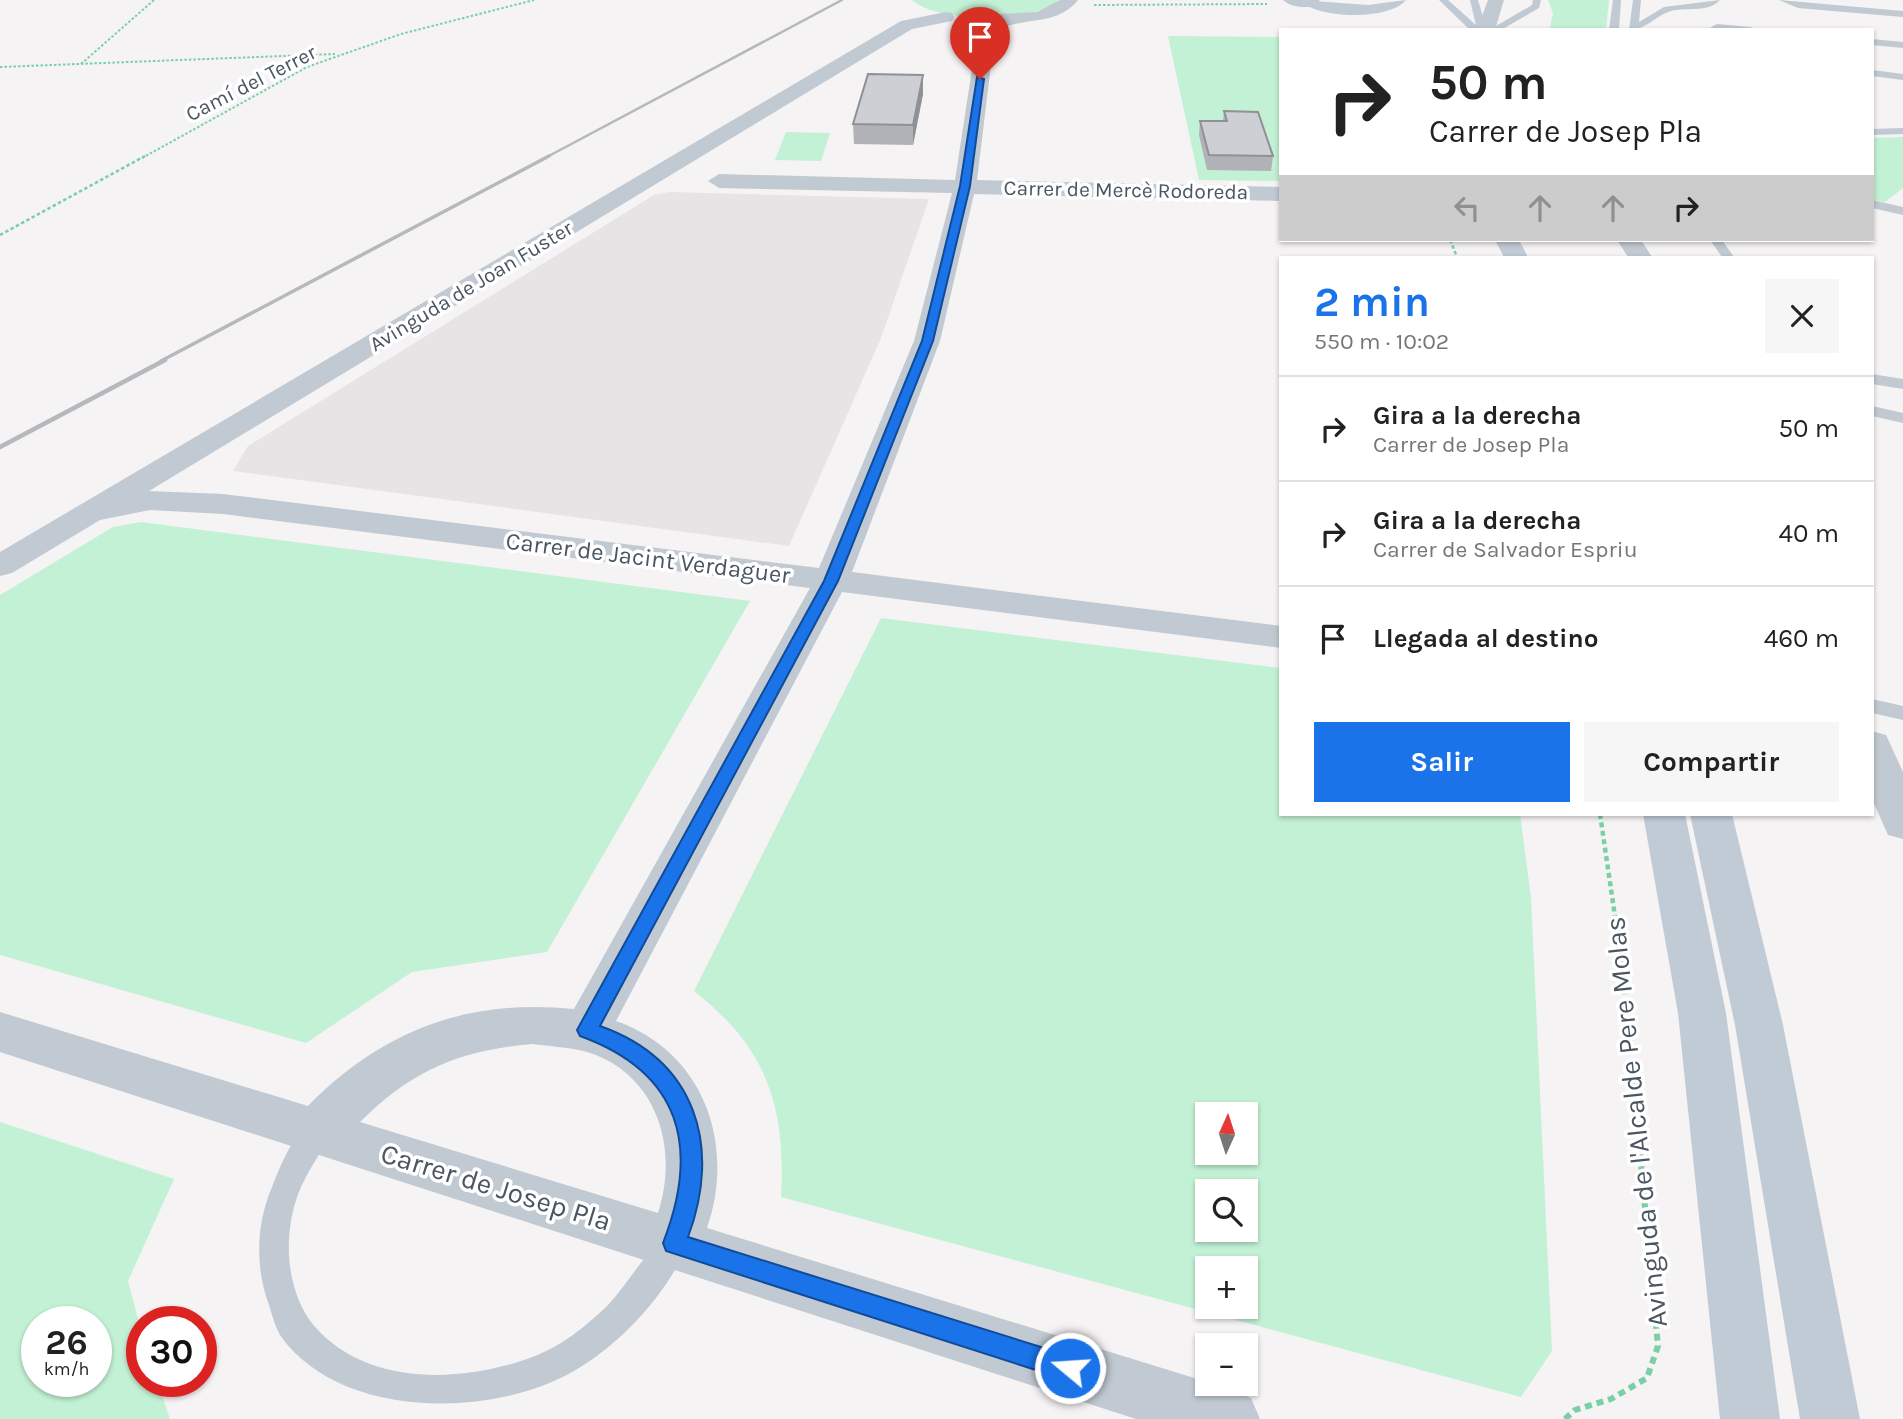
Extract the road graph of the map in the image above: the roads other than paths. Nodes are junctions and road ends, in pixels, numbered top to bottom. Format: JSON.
{"nodes":[{"id":1,"x":1291,"y":0,"type":"edge"},
{"id":2,"x":1443,"y":0,"type":"edge"},
{"id":3,"x":1455,"y":0,"type":"edge"},
{"id":4,"x":1462,"y":0,"type":"edge"},
{"id":5,"x":1474,"y":0,"type":"edge"},
{"id":6,"x":1482,"y":0,"type":"edge"},
{"id":7,"x":1496,"y":0,"type":"edge"},
{"id":8,"x":1503,"y":0,"type":"edge"},
{"id":9,"x":1526,"y":0,"type":"edge"},
{"id":10,"x":1537,"y":0,"type":"edge"},
{"id":11,"x":1617,"y":0,"type":"edge"},
{"id":12,"x":1637,"y":0,"type":"edge"},
{"id":13,"x":1716,"y":0,"type":"edge"},
{"id":14,"x":1783,"y":0,"type":"edge"},
{"id":15,"x":1310,"y":1,"type":"edge"},
{"id":16,"x":1068,"y":2,"type":"edge"},
{"id":17,"x":1089,"y":3,"type":"edge"},
{"id":18,"x":1392,"y":4,"type":"edge"},
{"id":19,"x":1515,"y":4,"type":"dead end"},
{"id":20,"x":1330,"y":7,"type":"junction"},
{"id":21,"x":1903,"y":14,"type":"edge"},
{"id":22,"x":975,"y":21,"type":"junction"},
{"id":23,"x":1482,"y":28,"type":"edge"},
{"id":24,"x":1483,"y":28,"type":"edge"},
{"id":25,"x":1483,"y":28,"type":"edge"},
{"id":26,"x":1484,"y":28,"type":"edge"},
{"id":27,"x":1485,"y":28,"type":"edge"},
{"id":28,"x":1486,"y":28,"type":"edge"},
{"id":29,"x":1486,"y":28,"type":"edge"},
{"id":30,"x":1487,"y":28,"type":"edge"},
{"id":31,"x":1488,"y":28,"type":"edge"},
{"id":32,"x":1489,"y":28,"type":"edge"},
{"id":33,"x":1614,"y":28,"type":"edge"},
{"id":34,"x":1634,"y":28,"type":"edge"},
{"id":35,"x":1636,"y":28,"type":"edge"},
{"id":36,"x":1874,"y":42,"type":"edge"},
{"id":37,"x":1903,"y":45,"type":"edge"},
{"id":38,"x":1874,"y":74,"type":"edge"},
{"id":39,"x":1903,"y":76,"type":"edge"},
{"id":40,"x":1903,"y":131,"type":"edge"},
{"id":41,"x":1874,"y":132,"type":"edge"},
{"id":42,"x":683,"y":176,"type":"junction"},
{"id":43,"x":965,"y":186,"type":"junction"},
{"id":44,"x":1279,"y":194,"type":"edge"},
{"id":45,"x":1874,"y":204,"type":"edge"},
{"id":46,"x":1903,"y":211,"type":"edge"},
{"id":47,"x":1874,"y":379,"type":"edge"},
{"id":48,"x":1903,"y":384,"type":"edge"},
{"id":49,"x":1874,"y":411,"type":"edge"},
{"id":50,"x":1903,"y":418,"type":"edge"},
{"id":51,"x":184,"y":458,"type":"junction"},
{"id":52,"x":223,"y":504,"type":"junction"},
{"id":53,"x":91,"y":512,"type":"junction"},
{"id":54,"x":0,"y":539,"type":"edge"},
{"id":55,"x":0,"y":566,"type":"edge"},
{"id":56,"x":831,"y":581,"type":"junction"},
{"id":57,"x":1279,"y":638,"type":"edge"},
{"id":58,"x":1874,"y":706,"type":"edge"},
{"id":59,"x":1903,"y":713,"type":"edge"},
{"id":60,"x":1874,"y":749,"type":"edge"},
{"id":61,"x":1664,"y":816,"type":"edge"},
{"id":62,"x":1711,"y":816,"type":"edge"},
{"id":63,"x":1903,"y":824,"type":"edge"},
{"id":64,"x":587,"y":1030,"type":"junction"},
{"id":65,"x":0,"y":1032,"type":"edge"},
{"id":66,"x":318,"y":1131,"type":"junction"},
{"id":67,"x":674,"y":1243,"type":"junction"},
{"id":68,"x":1230,"y":1419,"type":"edge"},
{"id":69,"x":1750,"y":1419,"type":"edge"},
{"id":70,"x":1830,"y":1419,"type":"edge"}],
"edges":[{"from":1,"to":15,"type":"street"},
{"from":2,"to":23,"type":"lane"},
{"from":3,"to":24,"type":"lane"},
{"from":4,"to":25,"type":"lane"},
{"from":5,"to":26,"type":"lane"},
{"from":6,"to":27,"type":"lane"},
{"from":7,"to":28,"type":"street"},
{"from":8,"to":29,"type":"lane"},
{"from":9,"to":31,"type":"lane"},
{"from":10,"to":32,"type":"lane"},
{"from":11,"to":33,"type":"lane"},
{"from":12,"to":34,"type":"lane"},
{"from":13,"to":35,"type":"lane"},
{"from":14,"to":21,"type":"lane"},
{"from":15,"to":20,"type":"street"},
{"from":16,"to":17,"type":"street","name":"Avinguda de Joan Fuster"},
{"from":16,"to":22,"type":"street","name":"Avinguda de Joan Fuster"},
{"from":18,"to":20,"type":"street"},
{"from":18,"to":20,"type":"street"},
{"from":19,"to":30,"type":"lane"},
{"from":22,"to":42,"type":"street","name":"Avinguda de Joan Fuster"},
{"from":22,"to":43,"type":"street"},
{"from":22,"to":54,"type":"street","name":"Avinguda de Joan Fuster"},
{"from":36,"to":37,"type":"lane"},
{"from":38,"to":39,"type":"lane"},
{"from":40,"to":41,"type":"lane"},
{"from":42,"to":43,"type":"street","name":"Carrer de Mercè Rodoreda"},
{"from":42,"to":51,"type":"street","name":"Avinguda de Joan Fuster"},
{"from":43,"to":44,"type":"street","name":"Carrer de Mercè Rodoreda"},
{"from":43,"to":56,"type":"street"},
{"from":45,"to":46,"type":"lane"},
{"from":47,"to":48,"type":"lane"},
{"from":49,"to":50,"type":"lane"},
{"from":51,"to":52,"type":"street","name":"Carrer de Jacint Verdaguer"},
{"from":51,"to":53,"type":"street","name":"Avinguda de Joan Fuster"},
{"from":52,"to":53,"type":"street","name":"Carrer de Jacint Verdaguer"},
{"from":52,"to":56,"type":"street","name":"Carrer de Jacint Verdaguer"},
{"from":53,"to":55,"type":"street","name":"Avinguda de Joan Fuster"},
{"from":56,"to":57,"type":"street","name":"Carrer de Jacint Verdaguer"},
{"from":56,"to":64,"type":"street"},
{"from":58,"to":59,"type":"lane"},
{"from":60,"to":63,"type":"street"},
{"from":61,"to":69,"type":"street"},
{"from":62,"to":70,"type":"street"},
{"from":64,"to":66,"type":"street"},
{"from":64,"to":67,"type":"street"},
{"from":65,"to":66,"type":"street","name":"Carrer de Josep Pla"},
{"from":66,"to":67,"type":"street","name":"Carrer de Josep Pla"},
{"from":66,"to":67,"type":"lane"},
{"from":67,"to":68,"type":"street","name":"Carrer de Josep Pla"}]}
